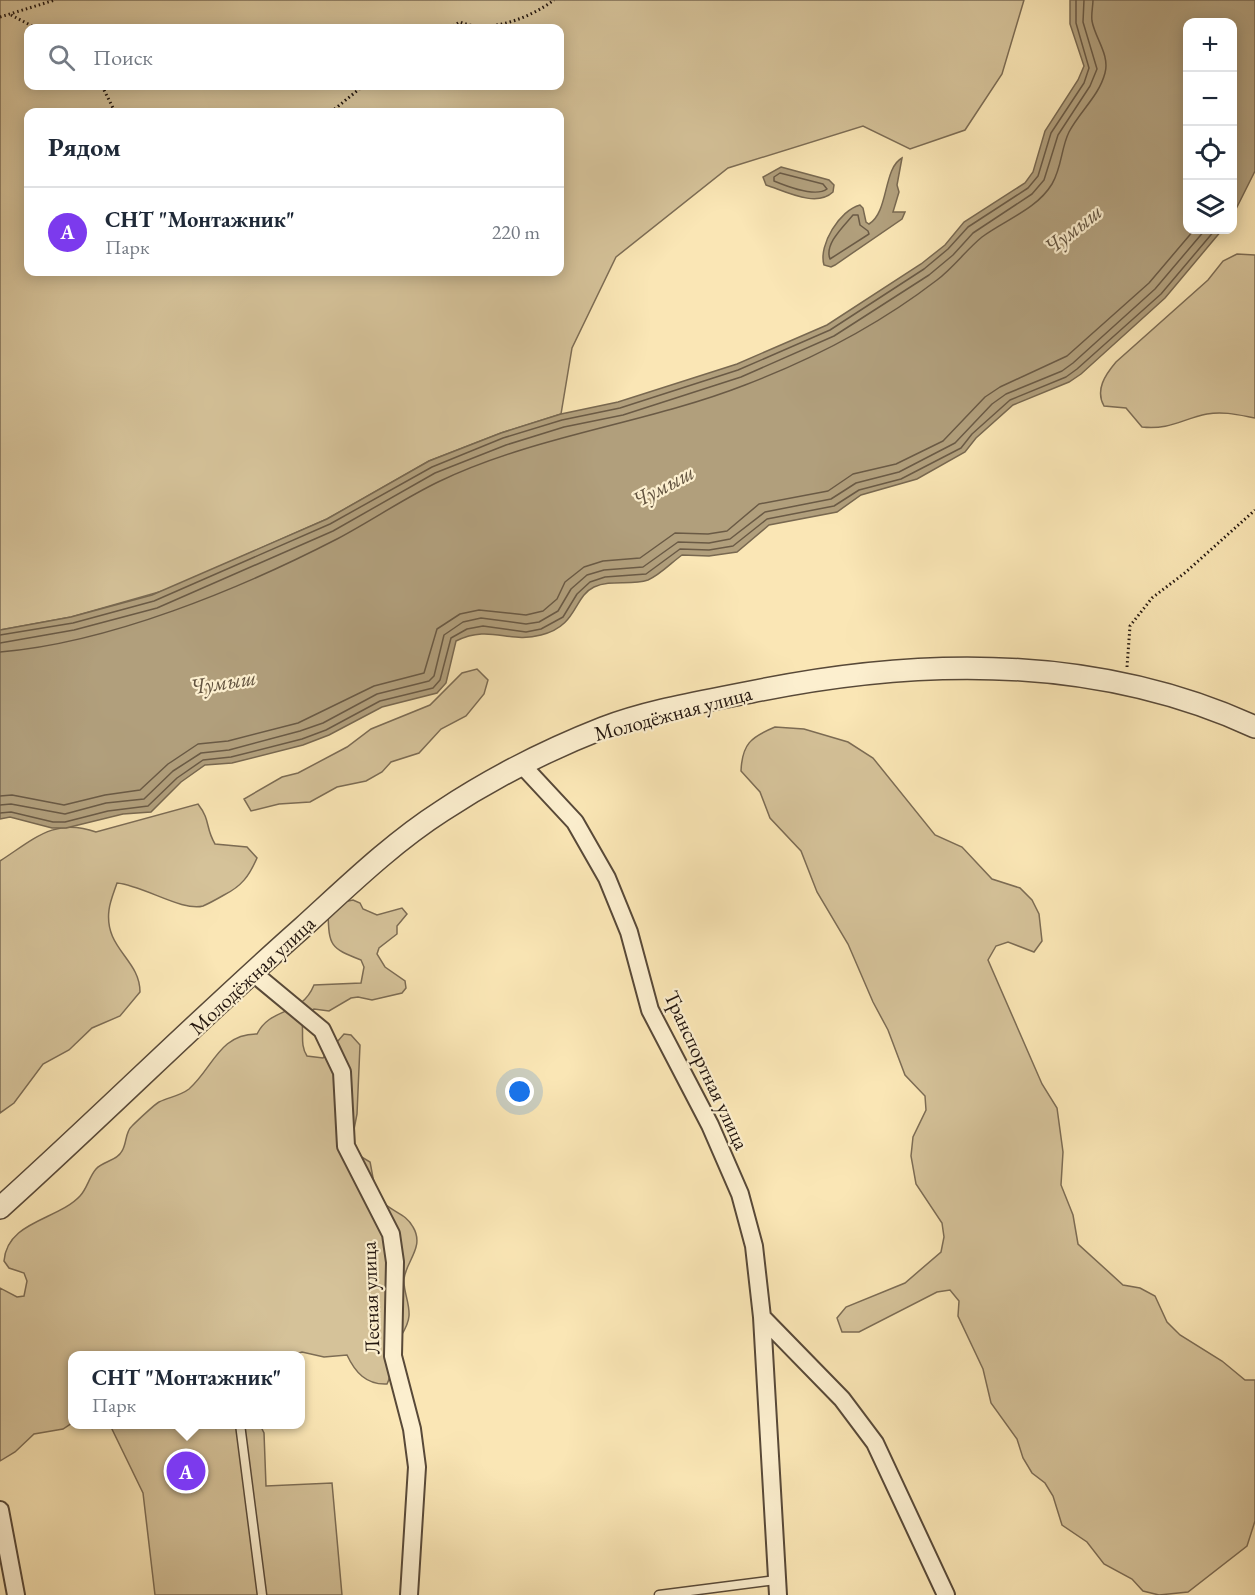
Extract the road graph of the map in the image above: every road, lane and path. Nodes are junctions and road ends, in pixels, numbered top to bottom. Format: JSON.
{"nodes":[{"id":1,"x":55,"y":0,"type":"edge"},
{"id":2,"x":554,"y":0,"type":"edge"},
{"id":3,"x":11,"y":15,"type":"junction"},
{"id":4,"x":0,"y":17,"type":"edge"},
{"id":5,"x":28,"y":24,"type":"edge"},
{"id":6,"x":492,"y":24,"type":"edge"},
{"id":7,"x":104,"y":90,"type":"edge"},
{"id":8,"x":358,"y":90,"type":"edge"},
{"id":9,"x":113,"y":108,"type":"edge"},
{"id":10,"x":336,"y":108,"type":"edge"},
{"id":11,"x":1255,"y":510,"type":"edge"},
{"id":12,"x":1126,"y":684,"type":"junction"},
{"id":13,"x":1255,"y":727,"type":"edge"},
{"id":14,"x":522,"y":765,"type":"junction"},
{"id":15,"x":252,"y":972,"type":"junction"},
{"id":16,"x":0,"y":1208,"type":"edge"},
{"id":17,"x":762,"y":1317,"type":"junction"},
{"id":18,"x":241,"y":1429,"type":"edge"},
{"id":19,"x":0,"y":1510,"type":"edge"},
{"id":20,"x":777,"y":1588,"type":"edge"},
{"id":21,"x":16,"y":1595,"type":"edge"},
{"id":22,"x":262,"y":1595,"type":"edge"},
{"id":23,"x":409,"y":1595,"type":"edge"},
{"id":24,"x":659,"y":1595,"type":"edge"},
{"id":25,"x":946,"y":1595,"type":"edge"}],
"edges":[{"from":1,"to":3,"type":"path"},
{"from":2,"to":6,"type":"path"},
{"from":3,"to":4,"type":"path"},
{"from":3,"to":5,"type":"path"},
{"from":7,"to":9,"type":"path"},
{"from":8,"to":10,"type":"path"},
{"from":11,"to":12,"type":"path"},
{"from":12,"to":13,"type":"street","name":"Молодёжная улица"},
{"from":12,"to":14,"type":"street","name":"Молодёжная улица"},
{"from":14,"to":15,"type":"street","name":"Молодёжная улица"},
{"from":14,"to":17,"type":"street","name":"Транспортная улица"},
{"from":15,"to":16,"type":"street","name":"Молодёжная улица"},
{"from":15,"to":23,"type":"street","name":"Лесная улица"},
{"from":17,"to":20,"type":"street","name":"Транспортная улица"},
{"from":17,"to":25,"type":"street"},
{"from":18,"to":22,"type":"lane"},
{"from":19,"to":21,"type":"street"},
{"from":20,"to":24,"type":"lane"}]}
